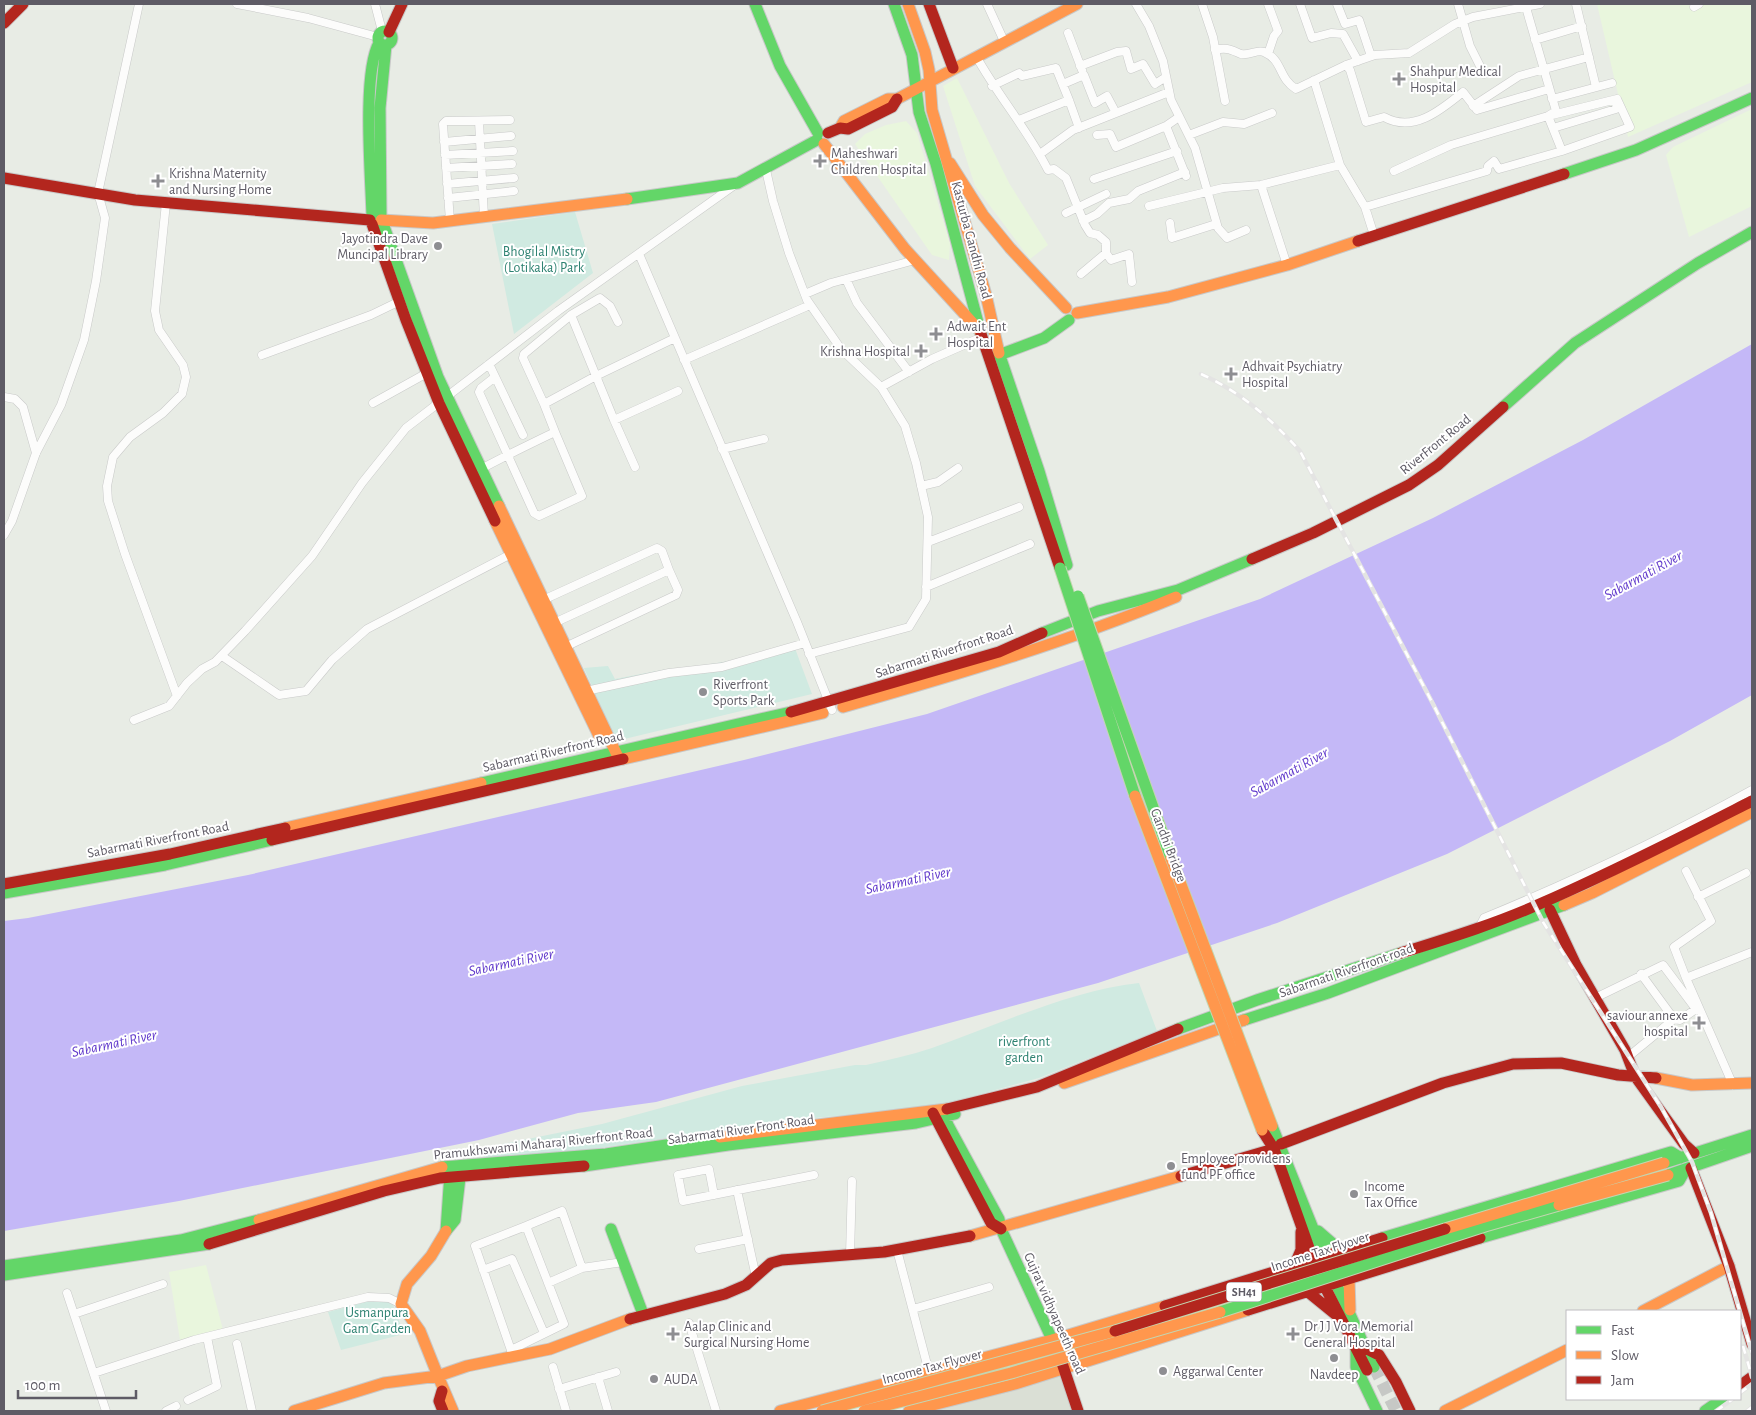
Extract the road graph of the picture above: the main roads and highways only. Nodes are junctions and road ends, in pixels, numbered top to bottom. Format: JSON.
{"nodes":[{"id":1,"x":23,"y":4,"type":"edge"},
{"id":2,"x":402,"y":4,"type":"edge"},
{"id":3,"x":755,"y":4,"type":"edge"},
{"id":4,"x":760,"y":4,"type":"edge"},
{"id":5,"x":894,"y":4,"type":"edge"},
{"id":6,"x":908,"y":4,"type":"edge"},
{"id":7,"x":929,"y":4,"type":"edge"},
{"id":8,"x":1077,"y":4,"type":"edge"},
{"id":9,"x":4,"y":24,"type":"edge"},
{"id":10,"x":953,"y":68,"type":"junction"},
{"id":11,"x":930,"y":80,"type":"junction"},
{"id":12,"x":917,"y":88,"type":"junction"},
{"id":13,"x":1752,"y":98,"type":"edge"},
{"id":14,"x":823,"y":137,"type":"junction"},
{"id":15,"x":949,"y":161,"type":"junction"},
{"id":16,"x":4,"y":178,"type":"edge"},
{"id":17,"x":960,"y":203,"type":"junction"},
{"id":18,"x":947,"y":205,"type":"junction"},
{"id":19,"x":983,"y":215,"type":"junction"},
{"id":20,"x":376,"y":220,"type":"junction"},
{"id":21,"x":1752,"y":232,"type":"edge"},
{"id":22,"x":1752,"y":240,"type":"edge"},
{"id":23,"x":1073,"y":317,"type":"junction"},
{"id":24,"x":977,"y":318,"type":"junction"},
{"id":25,"x":981,"y":334,"type":"junction"},
{"id":26,"x":999,"y":355,"type":"junction"},
{"id":27,"x":443,"y":400,"type":"junction"},
{"id":28,"x":514,"y":552,"type":"junction"},
{"id":29,"x":1064,"y":566,"type":"junction"},
{"id":30,"x":1098,"y":611,"type":"joint"},
{"id":31,"x":1070,"y":639,"type":"joint"},
{"id":32,"x":831,"y":707,"type":"junction"},
{"id":33,"x":613,"y":758,"type":"junction"},
{"id":34,"x":1752,"y":801,"type":"edge"},
{"id":35,"x":1752,"y":812,"type":"edge"},
{"id":36,"x":4,"y":884,"type":"edge"},
{"id":37,"x":4,"y":893,"type":"edge"},
{"id":38,"x":1550,"y":910,"type":"junction"},
{"id":39,"x":1635,"y":1076,"type":"junction"},
{"id":40,"x":1752,"y":1083,"type":"edge"},
{"id":41,"x":939,"y":1115,"type":"junction"},
{"id":42,"x":1752,"y":1135,"type":"edge"},
{"id":43,"x":1277,"y":1146,"type":"junction"},
{"id":44,"x":1752,"y":1146,"type":"edge"},
{"id":45,"x":1694,"y":1153,"type":"junction"},
{"id":46,"x":1681,"y":1158,"type":"junction"},
{"id":47,"x":1689,"y":1169,"type":"junction"},
{"id":48,"x":455,"y":1171,"type":"junction"},
{"id":49,"x":1306,"y":1223,"type":"junction"},
{"id":50,"x":611,"y":1229,"type":"dead end"},
{"id":51,"x":1001,"y":1229,"type":"junction"},
{"id":52,"x":1340,"y":1250,"type":"junction"},
{"id":53,"x":1321,"y":1260,"type":"junction"},
{"id":54,"x":1296,"y":1264,"type":"junction"},
{"id":55,"x":4,"y":1266,"type":"edge"},
{"id":56,"x":1729,"y":1266,"type":"junction"},
{"id":57,"x":4,"y":1275,"type":"edge"},
{"id":58,"x":1349,"y":1279,"type":"junction"},
{"id":59,"x":1329,"y":1285,"type":"junction"},
{"id":60,"x":1308,"y":1292,"type":"junction"},
{"id":61,"x":1645,"y":1310,"type":"edge"},
{"id":62,"x":643,"y":1314,"type":"junction"},
{"id":63,"x":1346,"y":1318,"type":"junction"},
{"id":64,"x":1052,"y":1340,"type":"junction"},
{"id":65,"x":1752,"y":1344,"type":"edge"},
{"id":66,"x":1361,"y":1348,"type":"junction"},
{"id":67,"x":1566,"y":1350,"type":"edge"},
{"id":68,"x":1370,"y":1368,"type":"tunnel mouth"},
{"id":69,"x":1065,"y":1369,"type":"junction"},
{"id":70,"x":438,"y":1376,"type":"junction"},
{"id":71,"x":1752,"y":1377,"type":"edge"},
{"id":72,"x":1741,"y":1385,"type":"edge"},
{"id":73,"x":442,"y":1391,"type":"junction"},
{"id":74,"x":1721,"y":1400,"type":"edge"},
{"id":75,"x":294,"y":1411,"type":"edge"},
{"id":76,"x":442,"y":1411,"type":"edge"},
{"id":77,"x":453,"y":1411,"type":"edge"},
{"id":78,"x":780,"y":1411,"type":"edge"},
{"id":79,"x":822,"y":1411,"type":"edge"},
{"id":80,"x":864,"y":1411,"type":"edge"},
{"id":81,"x":909,"y":1411,"type":"edge"},
{"id":82,"x":1078,"y":1411,"type":"edge"},
{"id":83,"x":1377,"y":1411,"type":"edge"},
{"id":84,"x":1410,"y":1411,"type":"edge"},
{"id":85,"x":1445,"y":1411,"type":"edge"},
{"id":86,"x":1705,"y":1411,"type":"edge"}],
"edges":[{"from":1,"to":9,"type":"main road"},
{"from":2,"to":20,"type":"main road"},
{"from":3,"to":14,"type":"main road"},
{"from":4,"to":14,"type":"main road"},
{"from":5,"to":12,"type":"main road","name":"Kasturba Gandhi Road"},
{"from":6,"to":11,"type":"main road","name":"Kasturba Gandhi Road"},
{"from":7,"to":10,"type":"main road"},
{"from":8,"to":10,"type":"main road"},
{"from":10,"to":11,"type":"main road"},
{"from":11,"to":12,"type":"main road"},
{"from":11,"to":15,"type":"main road","name":"Kasturba Gandhi Road"},
{"from":12,"to":14,"type":"main road"},
{"from":12,"to":18,"type":"main road","name":"Kasturba Gandhi Road"},
{"from":13,"to":23,"type":"main road"},
{"from":14,"to":20,"type":"main road"},
{"from":14,"to":24,"type":"main road"},
{"from":14,"to":25,"type":"main road"},
{"from":15,"to":17,"type":"main road","name":"Kasturba Gandhi Road"},
{"from":15,"to":19,"type":"main road"},
{"from":16,"to":20,"type":"main road"},
{"from":17,"to":18,"type":"main road"},
{"from":17,"to":19,"type":"main road"},
{"from":17,"to":26,"type":"main road","name":"Kasturba Gandhi Road"},
{"from":18,"to":24,"type":"main road","name":"Kasturba Gandhi Road"},
{"from":19,"to":23,"type":"main road"},
{"from":20,"to":27,"type":"main road"},
{"from":20,"to":27,"type":"main road"},
{"from":21,"to":30,"type":"main road","name":"RiverFront Road"},
{"from":22,"to":31,"type":"main road","name":"RiverFront Road"},
{"from":23,"to":26,"type":"main road"},
{"from":24,"to":25,"type":"main road","name":"Kasturba Gandhi Road"},
{"from":25,"to":29,"type":"main road","name":"Kasturba Gandhi Road"},
{"from":26,"to":29,"type":"main road","name":"Kasturba Gandhi Road"},
{"from":27,"to":28,"type":"main road"},
{"from":27,"to":28,"type":"main road"},
{"from":28,"to":33,"type":"main road"},
{"from":28,"to":33,"type":"main road"},
{"from":29,"to":43,"type":"main road","name":"Gandhi Bridge","bridge":true},
{"from":30,"to":32,"type":"main road","name":"Sabarmati Riverfront Road"},
{"from":31,"to":32,"type":"main road","name":"Sabarmati Riverfront Road"},
{"from":32,"to":33,"type":"main road","name":"Sabarmati Riverfront Road"},
{"from":33,"to":36,"type":"main road","name":"Sabarmati Riverfront Road"},
{"from":33,"to":37,"type":"main road","name":"Sabarmati Riverfront Road"},
{"from":34,"to":41,"type":"main road","name":"Sabarmati Riverfront road"},
{"from":35,"to":38,"type":"main road","name":"Sabarmati Riverfront road"},
{"from":38,"to":39,"type":"main road"},
{"from":38,"to":41,"type":"main road","name":"Sabarmati Riverfront road"},
{"from":39,"to":40,"type":"main road"},
{"from":39,"to":43,"type":"main road"},
{"from":39,"to":45,"type":"main road"},
{"from":41,"to":48,"type":"main road","name":"Sabarmati River Front Road"},
{"from":41,"to":51,"type":"main road"},
{"from":42,"to":45,"type":"main road","number":"SH41"},
{"from":43,"to":49,"type":"main road","name":"Gandhi Bridge"},
{"from":43,"to":51,"type":"main road"},
{"from":44,"to":47,"type":"main road"},
{"from":45,"to":46,"type":"main road","number":"SH41"},
{"from":46,"to":52,"type":"main road"},
{"from":46,"to":79,"type":"main road","name":"Income Tax Flyover","number":"SH41","bridge":true},
{"from":47,"to":56,"type":"main road"},
{"from":47,"to":58,"type":"main road"},
{"from":47,"to":80,"type":"main road","name":"Income Tax Flyover","bridge":true},
{"from":48,"to":55,"type":"main road","name":"Pramukhswami Maharaj Riverfront Road"},
{"from":48,"to":57,"type":"main road"},
{"from":48,"to":70,"type":"main road"},
{"from":49,"to":52,"type":"main road"},
{"from":49,"to":53,"type":"main road"},
{"from":49,"to":54,"type":"main road"},
{"from":50,"to":62,"type":"main road"},
{"from":51,"to":62,"type":"main road"},
{"from":51,"to":64,"type":"main road","name":"Gujrat vidhyapeeth road"},
{"from":52,"to":53,"type":"main road"},
{"from":53,"to":54,"type":"main road"},
{"from":53,"to":59,"type":"main road"},
{"from":53,"to":59,"type":"main road"},
{"from":54,"to":64,"type":"main road"},
{"from":56,"to":61,"type":"main road"},
{"from":56,"to":65,"type":"main road"},
{"from":58,"to":59,"type":"main road"},
{"from":58,"to":63,"type":"main road"},
{"from":59,"to":60,"type":"main road"},
{"from":59,"to":63,"type":"main road"},
{"from":60,"to":63,"type":"main road"},
{"from":60,"to":69,"type":"main road"},
{"from":62,"to":70,"type":"main road"},
{"from":63,"to":66,"type":"main road"},
{"from":64,"to":69,"type":"main road","name":"Gujrat vidhyapeeth road"},
{"from":64,"to":78,"type":"main road"},
{"from":66,"to":68,"type":"main road"},
{"from":66,"to":83,"type":"main road"},
{"from":66,"to":84,"type":"main road"},
{"from":67,"to":85,"type":"main road"},
{"from":69,"to":81,"type":"main road"},
{"from":69,"to":82,"type":"main road","name":"Gujrat vidhyapeeth road"},
{"from":70,"to":73,"type":"main road"},
{"from":70,"to":75,"type":"main road"},
{"from":71,"to":72,"type":"main road"},
{"from":73,"to":76,"type":"main road"},
{"from":73,"to":77,"type":"main road"},
{"from":74,"to":86,"type":"main road"}]}
